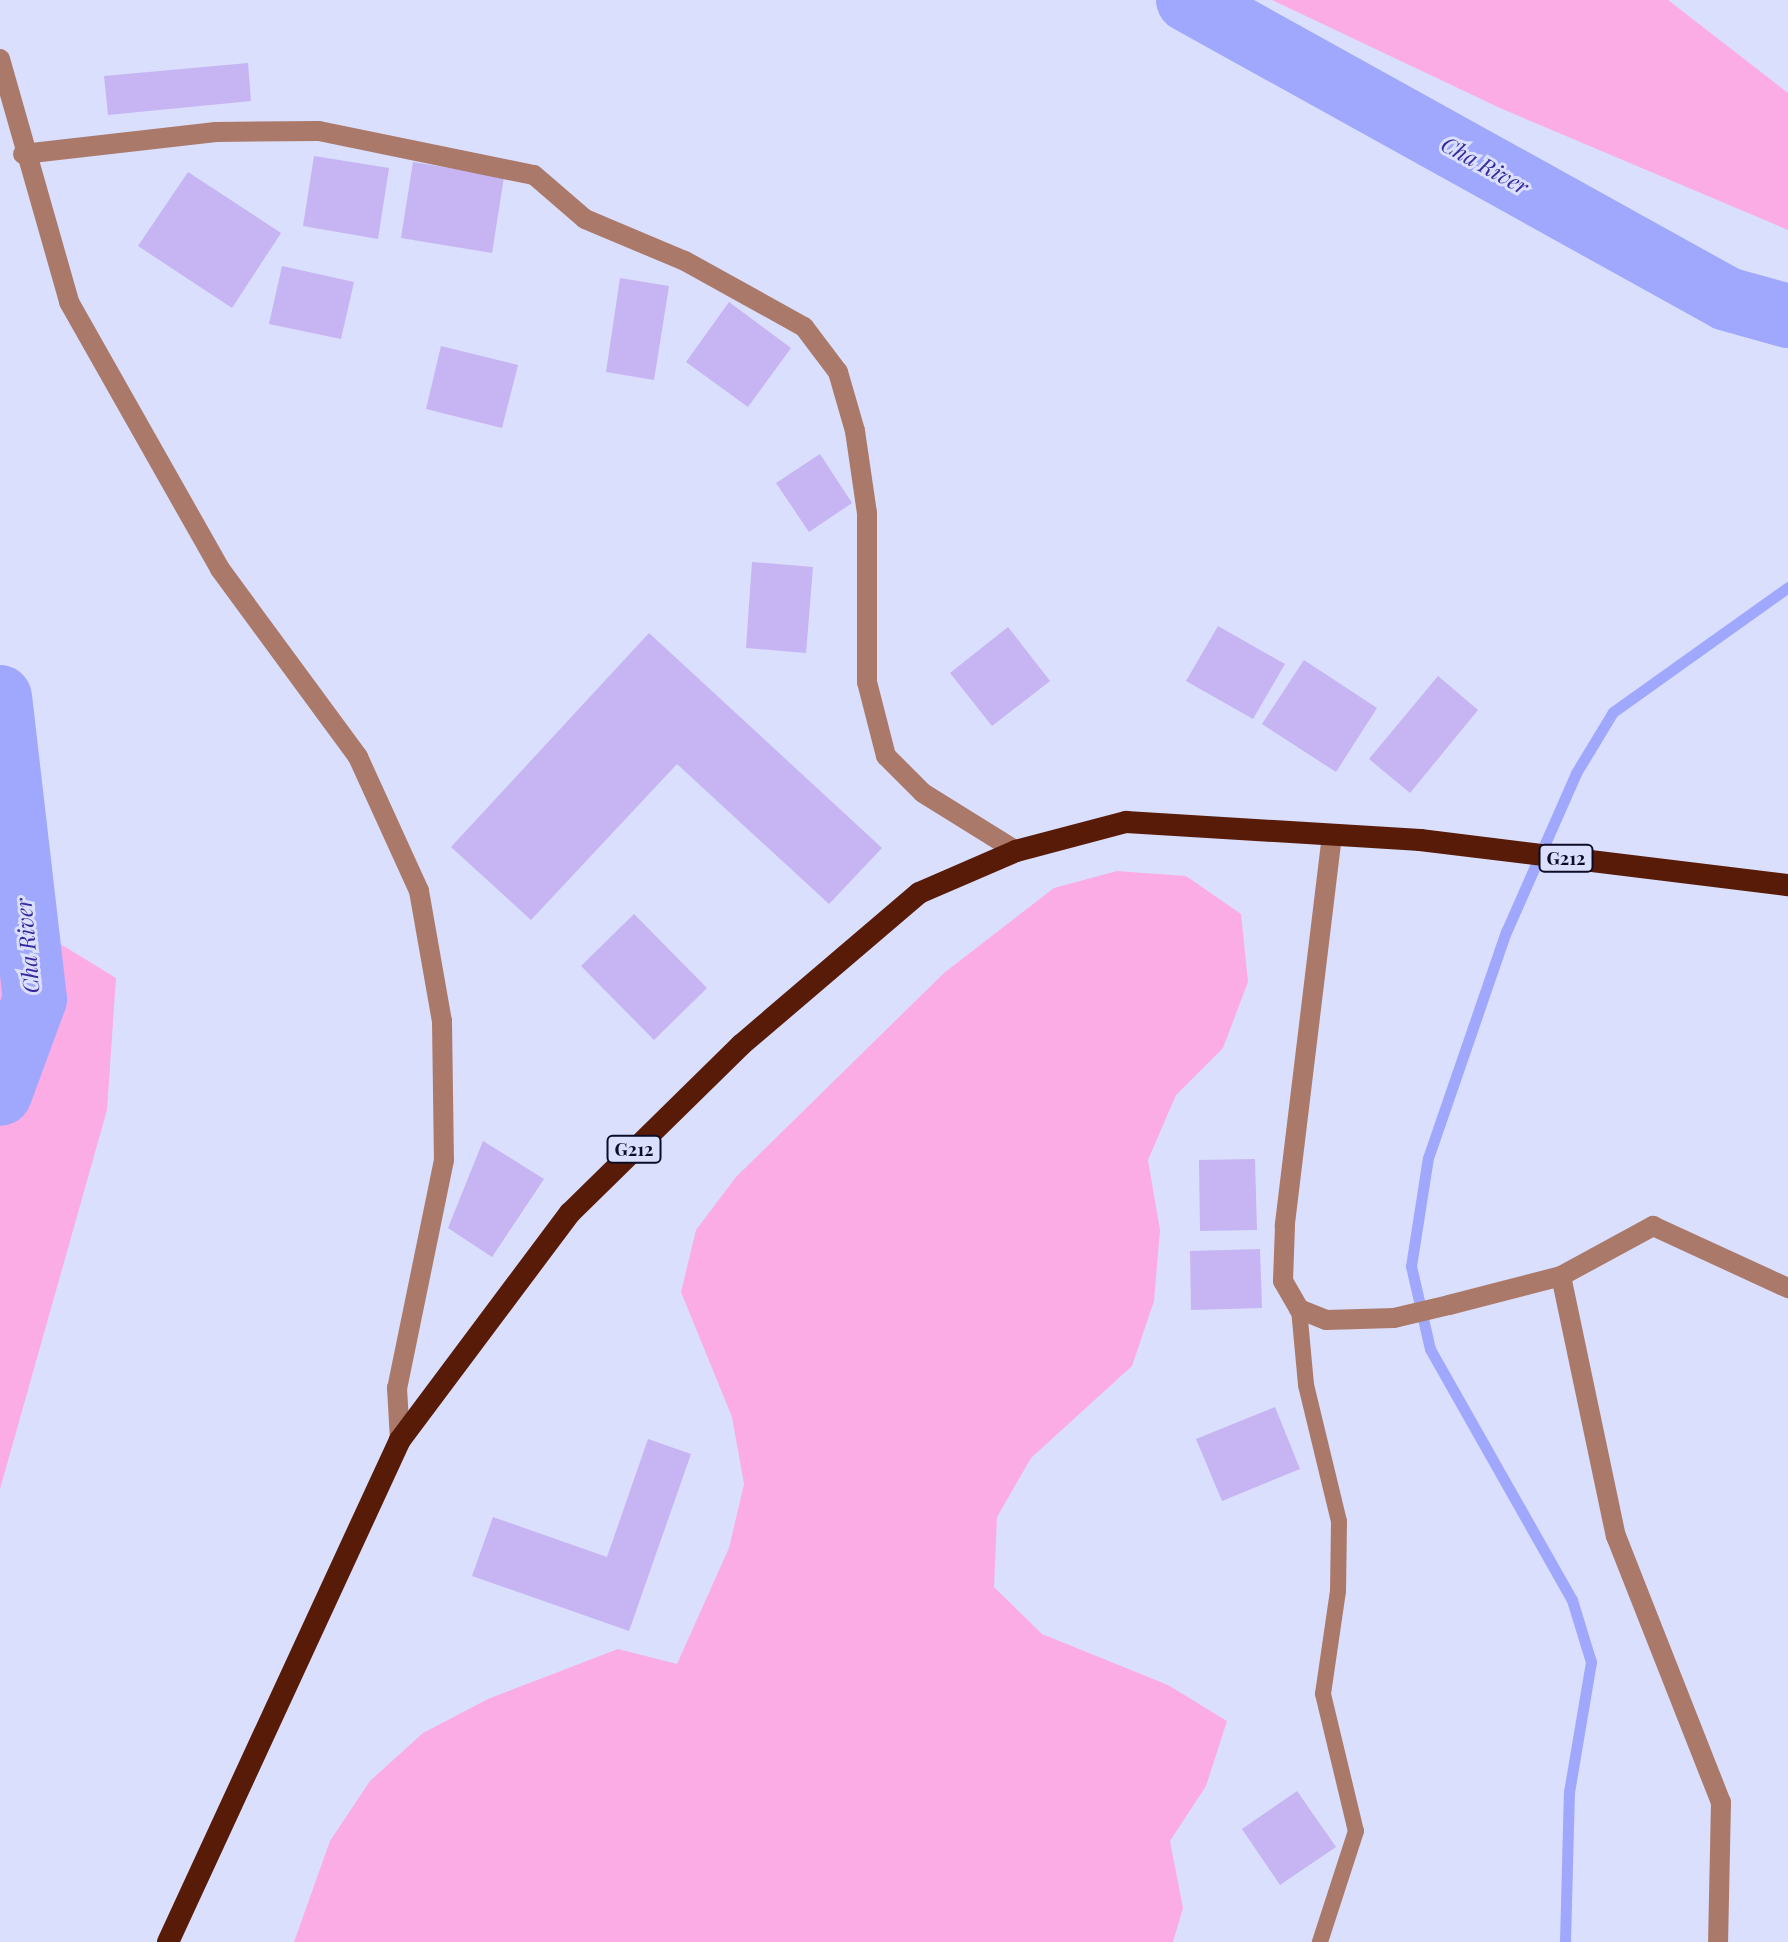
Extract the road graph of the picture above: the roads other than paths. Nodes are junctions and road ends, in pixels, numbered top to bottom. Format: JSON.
{"nodes":[{"id":1,"x":0,"y":59,"type":"edge"},
{"id":2,"x":23,"y":154,"type":"junction"},
{"id":3,"x":1332,"y":835,"type":"junction"},
{"id":4,"x":1016,"y":851,"type":"junction"},
{"id":5,"x":1788,"y":885,"type":"edge"},
{"id":6,"x":1561,"y":1276,"type":"junction"},
{"id":7,"x":1788,"y":1288,"type":"edge"},
{"id":8,"x":1299,"y":1309,"type":"junction"},
{"id":9,"x":400,"y":1440,"type":"junction"},
{"id":10,"x":168,"y":1942,"type":"edge"},
{"id":11,"x":1320,"y":1942,"type":"edge"},
{"id":12,"x":1718,"y":1942,"type":"edge"}],
"edges":[{"from":1,"to":2,"type":"street"},
{"from":2,"to":4,"type":"street"},
{"from":2,"to":9,"type":"street"},
{"from":3,"to":4,"type":"highway","number":"G212"},
{"from":3,"to":5,"type":"highway","number":"G212"},
{"from":3,"to":8,"type":"street"},
{"from":4,"to":9,"type":"highway","number":"G212"},
{"from":6,"to":7,"type":"street"},
{"from":6,"to":8,"type":"street"},
{"from":6,"to":12,"type":"street"},
{"from":8,"to":11,"type":"lane"},
{"from":9,"to":10,"type":"highway","number":"G212"}]}
